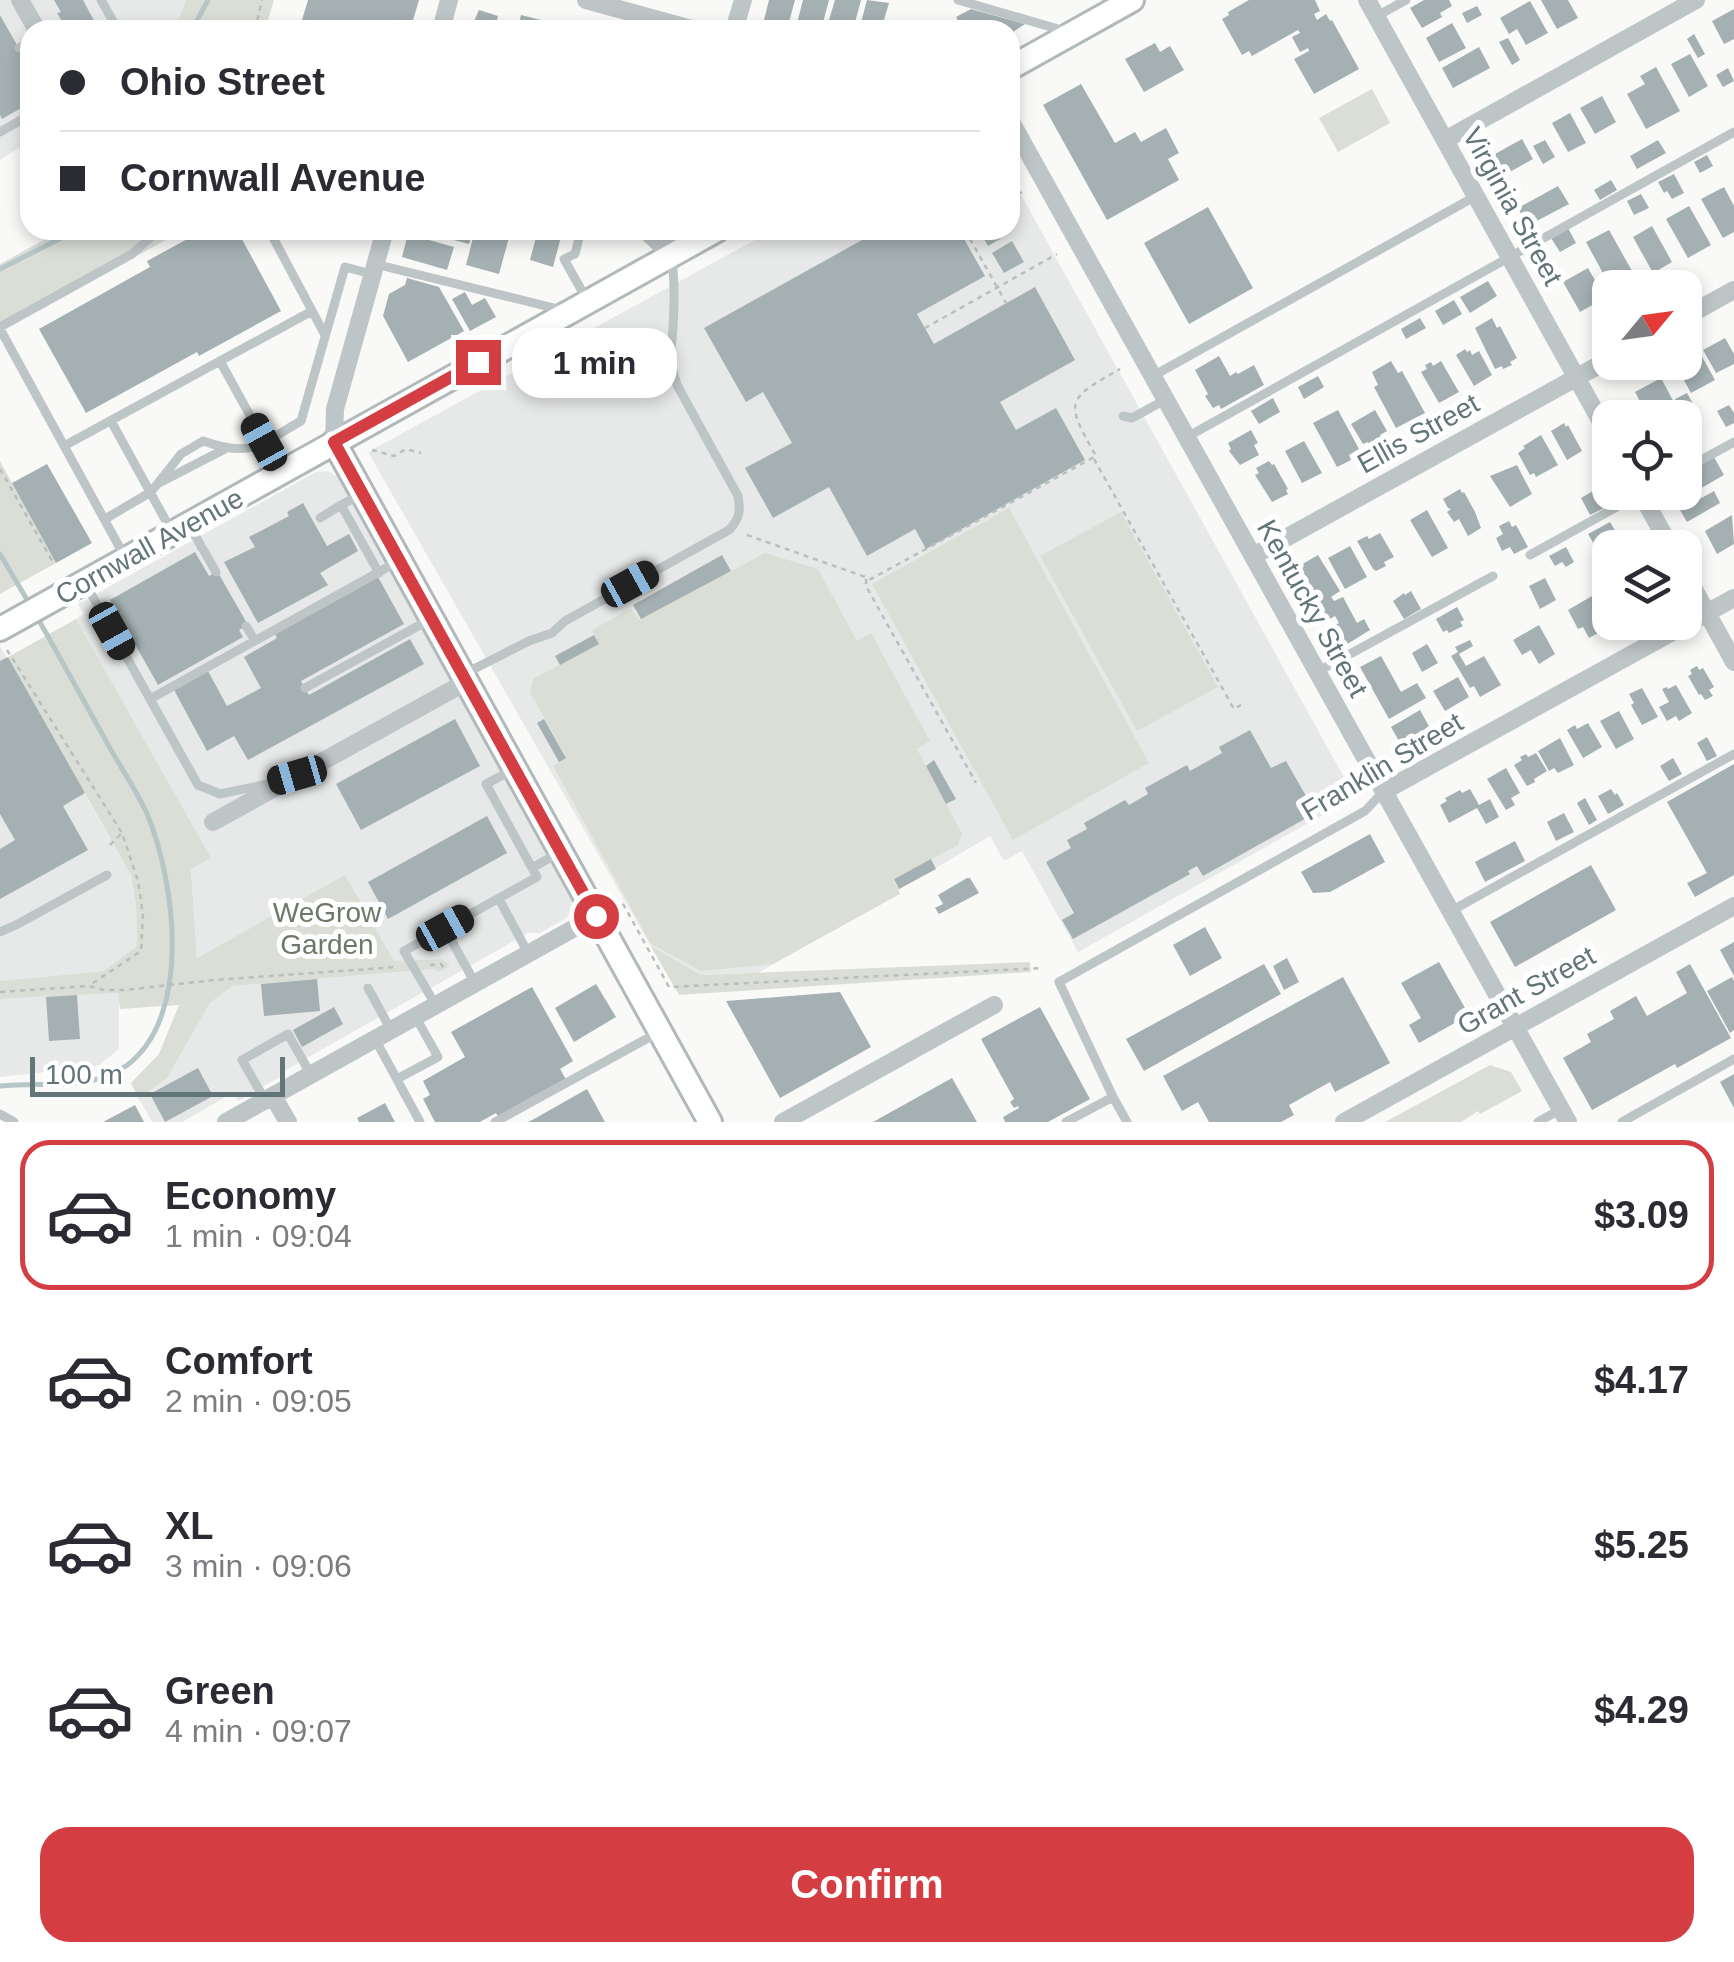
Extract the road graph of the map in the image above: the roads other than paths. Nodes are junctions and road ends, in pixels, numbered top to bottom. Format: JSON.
{"nodes":[{"id":1,"x":586,"y":0,"type":"edge"},
{"id":2,"x":958,"y":0,"type":"edge"},
{"id":3,"x":1132,"y":0,"type":"edge"},
{"id":4,"x":1406,"y":0,"type":"edge"},
{"id":5,"x":1696,"y":0,"type":"edge"},
{"id":6,"x":1372,"y":8,"type":"edge"},
{"id":7,"x":659,"y":20,"type":"edge"},
{"id":8,"x":1073,"y":33,"type":"junction"},
{"id":9,"x":1020,"y":62,"type":"edge"},
{"id":10,"x":1734,"y":132,"type":"edge"},
{"id":11,"x":1020,"y":138,"type":"edge"},
{"id":12,"x":1445,"y":140,"type":"junction"},
{"id":13,"x":1476,"y":196,"type":"junction"},
{"id":14,"x":148,"y":240,"type":"edge"},
{"id":15,"x":273,"y":240,"type":"edge"},
{"id":16,"x":382,"y":240,"type":"edge"},
{"id":17,"x":578,"y":240,"type":"edge"},
{"id":18,"x":656,"y":240,"type":"edge"},
{"id":19,"x":676,"y":240,"type":"edge"},
{"id":20,"x":699,"y":240,"type":"edge"},
{"id":21,"x":672,"y":255,"type":"junction"},
{"id":22,"x":1510,"y":257,"type":"junction"},
{"id":23,"x":374,"y":269,"type":"junction"},
{"id":24,"x":1734,"y":290,"type":"edge"},
{"id":25,"x":578,"y":307,"type":"junction"},
{"id":26,"x":1702,"y":308,"type":"edge"},
{"id":27,"x":312,"y":311,"type":"junction"},
{"id":28,"x":0,"y":328,"type":"edge"},
{"id":29,"x":325,"y":335,"type":"junction"},
{"id":30,"x":613,"y":357,"type":"dead end"},
{"id":31,"x":670,"y":360,"type":"junction"},
{"id":32,"x":220,"y":361,"type":"junction"},
{"id":33,"x":1592,"y":368,"type":"edge"},
{"id":34,"x":1152,"y":376,"type":"junction"},
{"id":35,"x":1576,"y":377,"type":"junction"},
{"id":36,"x":1166,"y":400,"type":"junction"},
{"id":37,"x":1592,"y":406,"type":"edge"},
{"id":38,"x":1123,"y":416,"type":"dead end"},
{"id":39,"x":111,"y":420,"type":"junction"},
{"id":40,"x":1187,"y":438,"type":"junction"},
{"id":41,"x":264,"y":442,"type":"junction"},
{"id":42,"x":334,"y":442,"type":"junction"},
{"id":43,"x":1734,"y":442,"type":"edge"},
{"id":44,"x":64,"y":446,"type":"junction"},
{"id":45,"x":225,"y":449,"type":"junction"},
{"id":46,"x":1702,"y":460,"type":"edge"},
{"id":47,"x":281,"y":472,"type":"junction"},
{"id":48,"x":154,"y":488,"type":"junction"},
{"id":49,"x":352,"y":500,"type":"junction"},
{"id":50,"x":1610,"y":510,"type":"edge"},
{"id":51,"x":320,"y":518,"type":"dead end"},
{"id":52,"x":104,"y":519,"type":"junction"},
{"id":53,"x":181,"y":528,"type":"junction"},
{"id":54,"x":1530,"y":554,"type":"dead end"},
{"id":55,"x":1253,"y":556,"type":"junction"},
{"id":56,"x":126,"y":559,"type":"junction"},
{"id":57,"x":389,"y":567,"type":"junction"},
{"id":58,"x":216,"y":572,"type":"dead end"},
{"id":59,"x":1493,"y":576,"type":"dead end"},
{"id":60,"x":78,"y":586,"type":"junction"},
{"id":61,"x":1734,"y":598,"type":"edge"},
{"id":62,"x":1702,"y":603,"type":"edge"},
{"id":63,"x":1707,"y":612,"type":"junction"},
{"id":64,"x":432,"y":619,"type":"junction"},
{"id":65,"x":246,"y":626,"type":"dead end"},
{"id":66,"x":4,"y":640,"type":"edge"},
{"id":67,"x":261,"y":641,"type":"junction"},
{"id":68,"x":1734,"y":662,"type":"edge"},
{"id":69,"x":1317,"y":672,"type":"junction"},
{"id":70,"x":464,"y":678,"type":"junction"},
{"id":71,"x":305,"y":688,"type":"dead end"},
{"id":72,"x":150,"y":699,"type":"junction"},
{"id":73,"x":1734,"y":754,"type":"edge"},
{"id":74,"x":514,"y":768,"type":"junction"},
{"id":75,"x":297,"y":775,"type":"junction"},
{"id":76,"x":1384,"y":791,"type":"junction"},
{"id":77,"x":213,"y":822,"type":"dead end"},
{"id":78,"x":560,"y":852,"type":"junction"},
{"id":79,"x":532,"y":868,"type":"junction"},
{"id":80,"x":107,"y":875,"type":"dead end"},
{"id":81,"x":498,"y":899,"type":"junction"},
{"id":82,"x":1734,"y":906,"type":"edge"},
{"id":83,"x":1451,"y":912,"type":"junction"},
{"id":84,"x":596,"y":916,"type":"junction"},
{"id":85,"x":445,"y":928,"type":"junction"},
{"id":86,"x":0,"y":932,"type":"edge"},
{"id":87,"x":528,"y":954,"type":"junction"},
{"id":88,"x":475,"y":983,"type":"junction"},
{"id":89,"x":368,"y":988,"type":"dead end"},
{"id":90,"x":994,"y":1005,"type":"dead end"},
{"id":91,"x":435,"y":1006,"type":"junction"},
{"id":92,"x":416,"y":1016,"type":"junction"},
{"id":93,"x":1515,"y":1027,"type":"junction"},
{"id":94,"x":660,"y":1031,"type":"junction"},
{"id":95,"x":383,"y":1034,"type":"junction"},
{"id":96,"x":1734,"y":1059,"type":"edge"},
{"id":97,"x":310,"y":1075,"type":"junction"},
{"id":98,"x":397,"y":1080,"type":"junction"},
{"id":99,"x":1113,"y":1097,"type":"junction"},
{"id":100,"x":269,"y":1098,"type":"junction"},
{"id":101,"x":0,"y":1114,"type":"edge"},
{"id":102,"x":1565,"y":1116,"type":"edge"},
{"id":103,"x":14,"y":1122,"type":"edge"},
{"id":104,"x":226,"y":1122,"type":"edge"},
{"id":105,"x":288,"y":1122,"type":"edge"},
{"id":106,"x":420,"y":1122,"type":"edge"},
{"id":107,"x":495,"y":1122,"type":"edge"},
{"id":108,"x":710,"y":1122,"type":"edge"},
{"id":109,"x":783,"y":1122,"type":"edge"},
{"id":110,"x":1066,"y":1122,"type":"edge"},
{"id":111,"x":1127,"y":1122,"type":"edge"},
{"id":112,"x":1344,"y":1122,"type":"edge"},
{"id":113,"x":1538,"y":1122,"type":"edge"},
{"id":114,"x":1622,"y":1122,"type":"edge"}],
"edges":[{"from":1,"to":7,"type":"street"},
{"from":2,"to":8,"type":"lane"},
{"from":3,"to":8,"type":"street"},
{"from":4,"to":6,"type":"lane"},
{"from":5,"to":12,"type":"street"},
{"from":6,"to":12,"type":"street","name":"Virginia Street"},
{"from":8,"to":9,"type":"street"},
{"from":10,"to":22,"type":"lane"},
{"from":11,"to":34,"type":"street","name":"Kentucky Street"},
{"from":12,"to":13,"type":"street","name":"Virginia Street"},
{"from":13,"to":22,"type":"street","name":"Virginia Street"},
{"from":13,"to":34,"type":"lane"},
{"from":14,"to":28,"type":"lane"},
{"from":15,"to":27,"type":"lane"},
{"from":16,"to":23,"type":"street"},
{"from":17,"to":25,"type":"lane"},
{"from":18,"to":21,"type":"street"},
{"from":19,"to":21,"type":"street"},
{"from":20,"to":21,"type":"street","name":"Cornwall Avenue"},
{"from":21,"to":25,"type":"street","name":"Cornwall Avenue"},
{"from":21,"to":31,"type":"lane"},
{"from":22,"to":35,"type":"street","name":"Virginia Street"},
{"from":22,"to":40,"type":"lane"},
{"from":23,"to":25,"type":"lane"},
{"from":23,"to":29,"type":"lane"},
{"from":23,"to":42,"type":"street"},
{"from":24,"to":26,"type":"street"},
{"from":25,"to":42,"type":"street","name":"Cornwall Avenue"},
{"from":27,"to":29,"type":"lane"},
{"from":27,"to":32,"type":"lane"},
{"from":28,"to":44,"type":"lane"},
{"from":29,"to":41,"type":"lane"},
{"from":30,"to":31,"type":"lane"},
{"from":31,"to":70,"type":"lane"},
{"from":32,"to":39,"type":"lane"},
{"from":32,"to":41,"type":"lane"},
{"from":33,"to":35,"type":"street","name":"Ellis Street"},
{"from":34,"to":36,"type":"street","name":"Kentucky Street"},
{"from":35,"to":37,"type":"street","name":"Virginia Street"},
{"from":35,"to":55,"type":"street","name":"Ellis Street"},
{"from":36,"to":38,"type":"lane"},
{"from":36,"to":40,"type":"street","name":"Kentucky Street"},
{"from":39,"to":44,"type":"lane"},
{"from":39,"to":48,"type":"lane"},
{"from":40,"to":55,"type":"street","name":"Kentucky Street"},
{"from":41,"to":45,"type":"lane"},
{"from":41,"to":47,"type":"lane"},
{"from":42,"to":47,"type":"street","name":"Cornwall Avenue"},
{"from":42,"to":49,"type":"street"},
{"from":43,"to":46,"type":"lane"},
{"from":44,"to":52,"type":"lane"},
{"from":45,"to":48,"type":"lane"},
{"from":45,"to":48,"type":"lane"},
{"from":47,"to":53,"type":"street","name":"Cornwall Avenue"},
{"from":48,"to":52,"type":"lane"},
{"from":48,"to":53,"type":"lane"},
{"from":49,"to":51,"type":"lane"},
{"from":49,"to":57,"type":"street"},
{"from":50,"to":54,"type":"lane"},
{"from":52,"to":56,"type":"lane"},
{"from":53,"to":56,"type":"street","name":"Cornwall Avenue"},
{"from":53,"to":58,"type":"lane"},
{"from":55,"to":69,"type":"street","name":"Kentucky Street"},
{"from":56,"to":60,"type":"street","name":"Cornwall Avenue"},
{"from":57,"to":64,"type":"street"},
{"from":57,"to":67,"type":"lane"},
{"from":59,"to":69,"type":"lane"},
{"from":60,"to":66,"type":"street","name":"Cornwall Avenue"},
{"from":60,"to":72,"type":"lane"},
{"from":61,"to":63,"type":"street","name":"Franklin Street"},
{"from":62,"to":63,"type":"street"},
{"from":63,"to":68,"type":"street"},
{"from":63,"to":76,"type":"street","name":"Franklin Street"},
{"from":64,"to":70,"type":"street"},
{"from":64,"to":71,"type":"lane"},
{"from":65,"to":67,"type":"lane"},
{"from":67,"to":72,"type":"lane"},
{"from":69,"to":76,"type":"street","name":"Kentucky Street"},
{"from":70,"to":74,"type":"street"},
{"from":70,"to":75,"type":"street"},
{"from":72,"to":75,"type":"lane"},
{"from":73,"to":83,"type":"lane"},
{"from":74,"to":78,"type":"street"},
{"from":74,"to":79,"type":"lane"},
{"from":75,"to":77,"type":"street"},
{"from":76,"to":83,"type":"street","name":"Kentucky Street"},
{"from":76,"to":99,"type":"lane","name":"Franklin Street"},
{"from":78,"to":79,"type":"lane"},
{"from":78,"to":84,"type":"street"},
{"from":79,"to":81,"type":"lane"},
{"from":80,"to":86,"type":"lane"},
{"from":81,"to":85,"type":"lane"},
{"from":81,"to":87,"type":"lane"},
{"from":82,"to":93,"type":"street","name":"Grant Street"},
{"from":83,"to":93,"type":"street","name":"Kentucky Street"},
{"from":84,"to":87,"type":"street"},
{"from":84,"to":94,"type":"street"},
{"from":85,"to":88,"type":"lane"},
{"from":85,"to":91,"type":"lane"},
{"from":87,"to":88,"type":"street"},
{"from":88,"to":91,"type":"street"},
{"from":89,"to":95,"type":"lane"},
{"from":90,"to":109,"type":"street"},
{"from":91,"to":92,"type":"street"},
{"from":92,"to":95,"type":"street"},
{"from":92,"to":98,"type":"lane"},
{"from":93,"to":102,"type":"street","name":"Kentucky Street"},
{"from":93,"to":112,"type":"street","name":"Grant Street"},
{"from":94,"to":107,"type":"lane"},
{"from":94,"to":108,"type":"street"},
{"from":95,"to":97,"type":"street"},
{"from":95,"to":98,"type":"lane"},
{"from":96,"to":114,"type":"lane"},
{"from":97,"to":100,"type":"street"},
{"from":97,"to":100,"type":"lane"},
{"from":98,"to":106,"type":"lane"},
{"from":99,"to":110,"type":"lane"},
{"from":99,"to":111,"type":"lane"},
{"from":100,"to":104,"type":"street"},
{"from":100,"to":105,"type":"street"},
{"from":101,"to":103,"type":"lane"},
{"from":102,"to":113,"type":"lane"}]}
